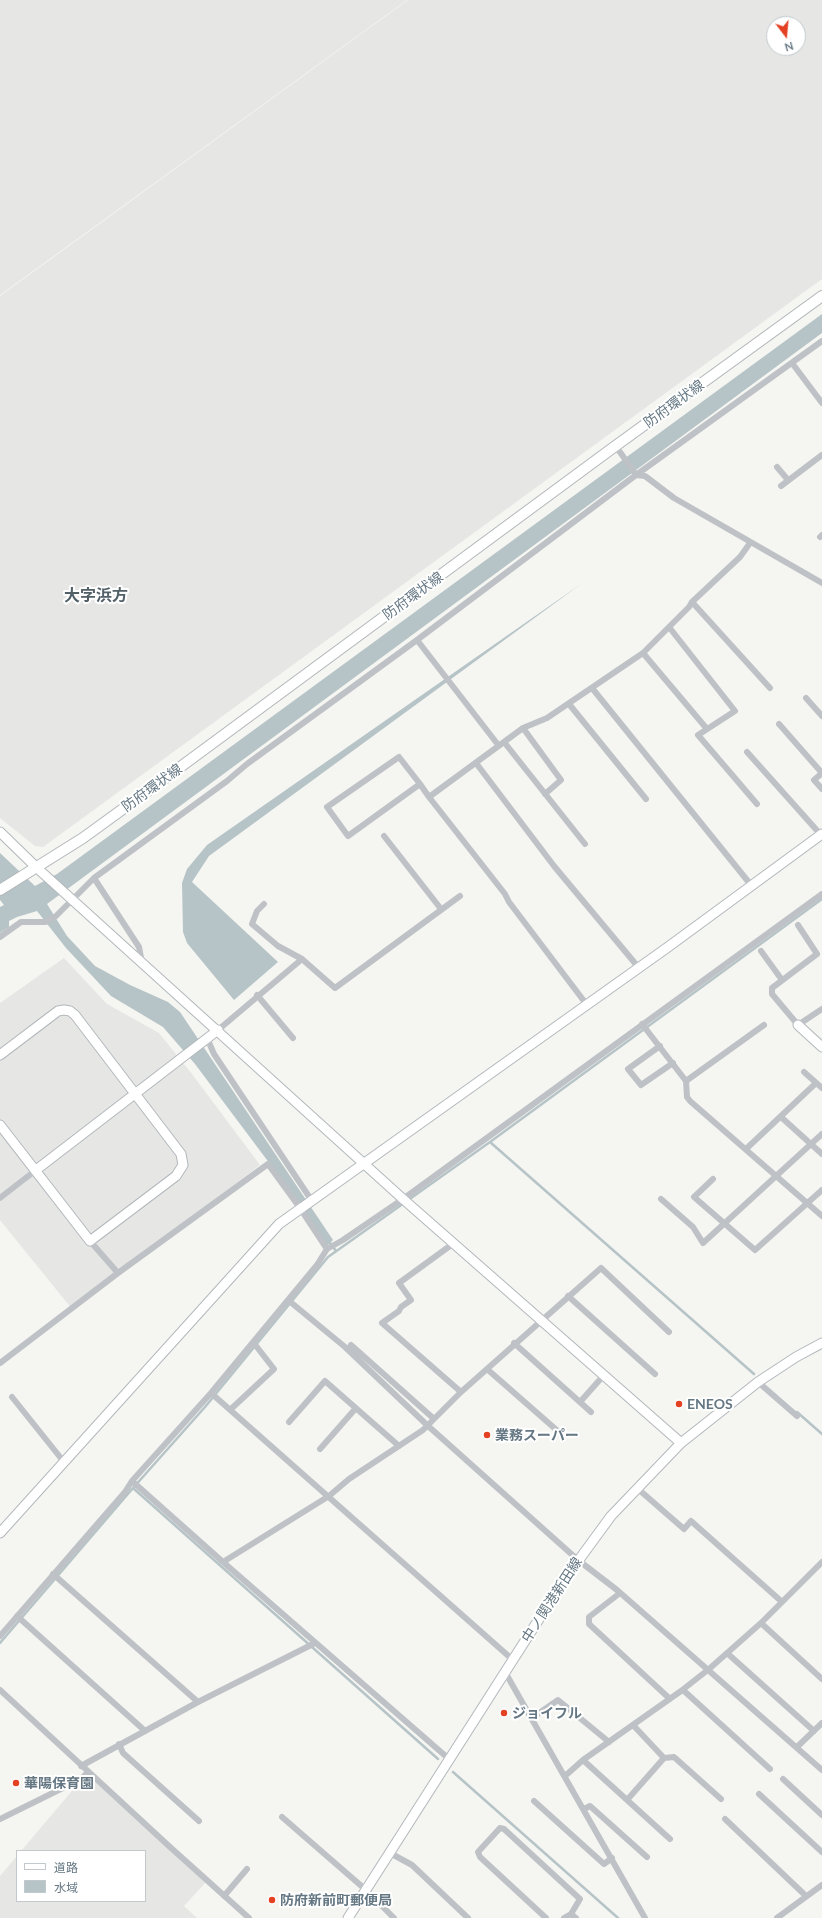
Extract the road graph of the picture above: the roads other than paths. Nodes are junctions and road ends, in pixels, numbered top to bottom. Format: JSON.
{"nodes":[{"id":1,"x":822,"y":296,"type":"edge"},
{"id":2,"x":822,"y":341,"type":"edge"},
{"id":3,"x":792,"y":363,"type":"junction"},
{"id":4,"x":822,"y":403,"type":"edge"},
{"id":5,"x":617,"y":450,"type":"junction"},
{"id":6,"x":822,"y":455,"type":"edge"},
{"id":7,"x":777,"y":467,"type":"dead end"},
{"id":8,"x":636,"y":475,"type":"junction"},
{"id":9,"x":788,"y":480,"type":"junction"},
{"id":10,"x":781,"y":486,"type":"dead end"},
{"id":11,"x":750,"y":543,"type":"junction"},
{"id":12,"x":822,"y":583,"type":"edge"},
{"id":13,"x":692,"y":602,"type":"junction"},
{"id":14,"x":669,"y":627,"type":"junction"},
{"id":15,"x":417,"y":640,"type":"junction"},
{"id":16,"x":643,"y":653,"type":"junction"},
{"id":17,"x":592,"y":688,"type":"junction"},
{"id":18,"x":770,"y":688,"type":"dead end"},
{"id":19,"x":806,"y":698,"type":"dead end"},
{"id":20,"x":569,"y":704,"type":"junction"},
{"id":21,"x":822,"y":716,"type":"edge"},
{"id":22,"x":779,"y":724,"type":"dead end"},
{"id":23,"x":524,"y":728,"type":"junction"},
{"id":24,"x":707,"y":729,"type":"junction"},
{"id":25,"x":502,"y":744,"type":"junction"},
{"id":26,"x":748,"y":752,"type":"dead end"},
{"id":27,"x":476,"y":763,"type":"junction"},
{"id":28,"x":420,"y":784,"type":"junction"},
{"id":29,"x":822,"y":789,"type":"edge"},
{"id":30,"x":545,"y":794,"type":"junction"},
{"id":31,"x":429,"y":796,"type":"junction"},
{"id":32,"x":646,"y":799,"type":"dead end"},
{"id":33,"x":757,"y":804,"type":"dead end"},
{"id":34,"x":0,"y":832,"type":"edge"},
{"id":35,"x":821,"y":834,"type":"edge"},
{"id":36,"x":384,"y":836,"type":"dead end"},
{"id":37,"x":585,"y":844,"type":"dead end"},
{"id":38,"x":36,"y":866,"type":"junction"},
{"id":39,"x":94,"y":878,"type":"junction"},
{"id":40,"x":751,"y":885,"type":"junction"},
{"id":41,"x":0,"y":890,"type":"edge"},
{"id":42,"x":822,"y":894,"type":"edge"},
{"id":43,"x":460,"y":896,"type":"dead end"},
{"id":44,"x":72,"y":899,"type":"junction"},
{"id":45,"x":264,"y":904,"type":"dead end"},
{"id":46,"x":441,"y":909,"type":"junction"},
{"id":47,"x":798,"y":925,"type":"dead end"},
{"id":48,"x":0,"y":937,"type":"edge"},
{"id":49,"x":761,"y":951,"type":"dead end"},
{"id":50,"x":302,"y":959,"type":"junction"},
{"id":51,"x":142,"y":963,"type":"junction"},
{"id":52,"x":639,"y":968,"type":"junction"},
{"id":53,"x":782,"y":980,"type":"junction"},
{"id":54,"x":257,"y":995,"type":"junction"},
{"id":55,"x":587,"y":1005,"type":"junction"},
{"id":56,"x":822,"y":1009,"type":"edge"},
{"id":57,"x":642,"y":1024,"type":"junction"},
{"id":58,"x":764,"y":1025,"type":"dead end"},
{"id":59,"x":798,"y":1025,"type":"junction"},
{"id":60,"x":218,"y":1030,"type":"junction"},
{"id":61,"x":293,"y":1038,"type":"dead end"},
{"id":62,"x":205,"y":1040,"type":"junction"},
{"id":63,"x":660,"y":1046,"type":"junction"},
{"id":64,"x":822,"y":1047,"type":"edge"},
{"id":65,"x":0,"y":1055,"type":"edge"},
{"id":66,"x":673,"y":1063,"type":"junction"},
{"id":67,"x":804,"y":1072,"type":"dead end"},
{"id":68,"x":686,"y":1081,"type":"junction"},
{"id":69,"x":816,"y":1084,"type":"junction"},
{"id":70,"x":822,"y":1088,"type":"edge"},
{"id":71,"x":135,"y":1093,"type":"junction"},
{"id":72,"x":781,"y":1117,"type":"junction"},
{"id":73,"x":0,"y":1125,"type":"edge"},
{"id":74,"x":822,"y":1134,"type":"edge"},
{"id":75,"x":811,"y":1144,"type":"junction"},
{"id":76,"x":746,"y":1149,"type":"junction"},
{"id":77,"x":822,"y":1154,"type":"edge"},
{"id":78,"x":364,"y":1164,"type":"junction"},
{"id":79,"x":36,"y":1170,"type":"junction"},
{"id":80,"x":776,"y":1176,"type":"junction"},
{"id":81,"x":713,"y":1179,"type":"dead end"},
{"id":82,"x":822,"y":1190,"type":"edge"},
{"id":83,"x":0,"y":1198,"type":"edge"},
{"id":84,"x":403,"y":1199,"type":"junction"},
{"id":85,"x":661,"y":1199,"type":"dead end"},
{"id":86,"x":311,"y":1201,"type":"junction"},
{"id":87,"x":808,"y":1203,"type":"junction"},
{"id":88,"x":300,"y":1208,"type":"junction"},
{"id":89,"x":822,"y":1216,"type":"edge"},
{"id":90,"x":725,"y":1222,"type":"junction"},
{"id":91,"x":90,"y":1241,"type":"junction"},
{"id":92,"x":454,"y":1243,"type":"junction"},
{"id":93,"x":327,"y":1249,"type":"junction"},
{"id":94,"x":118,"y":1273,"type":"junction"},
{"id":95,"x":568,"y":1296,"type":"junction"},
{"id":96,"x":288,"y":1300,"type":"junction"},
{"id":97,"x":541,"y":1320,"type":"junction"},
{"id":98,"x":670,"y":1332,"type":"dead end"},
{"id":99,"x":253,"y":1342,"type":"junction"},
{"id":100,"x":514,"y":1343,"type":"junction"},
{"id":101,"x":822,"y":1344,"type":"edge"},
{"id":102,"x":351,"y":1345,"type":"dead end"},
{"id":103,"x":0,"y":1363,"type":"edge"},
{"id":104,"x":487,"y":1368,"type":"junction"},
{"id":105,"x":655,"y":1374,"type":"dead end"},
{"id":106,"x":604,"y":1375,"type":"junction"},
{"id":107,"x":758,"y":1382,"type":"junction"},
{"id":108,"x":461,"y":1392,"type":"junction"},
{"id":109,"x":211,"y":1393,"type":"junction"},
{"id":110,"x":12,"y":1397,"type":"dead end"},
{"id":111,"x":580,"y":1402,"type":"junction"},
{"id":112,"x":356,"y":1408,"type":"junction"},
{"id":113,"x":231,"y":1409,"type":"junction"},
{"id":114,"x":591,"y":1412,"type":"dead end"},
{"id":115,"x":797,"y":1416,"type":"dead end"},
{"id":116,"x":433,"y":1418,"type":"junction"},
{"id":117,"x":289,"y":1422,"type":"dead end"},
{"id":118,"x":427,"y":1425,"type":"junction"},
{"id":119,"x":560,"y":1433,"type":"dead end"},
{"id":120,"x":680,"y":1443,"type":"junction"},
{"id":121,"x":399,"y":1446,"type":"junction"},
{"id":122,"x":320,"y":1449,"type":"dead end"},
{"id":123,"x":64,"y":1462,"type":"junction"},
{"id":124,"x":132,"y":1481,"type":"junction"},
{"id":125,"x":637,"y":1488,"type":"junction"},
{"id":126,"x":329,"y":1496,"type":"junction"},
{"id":127,"x":0,"y":1533,"type":"edge"},
{"id":128,"x":578,"y":1560,"type":"junction"},
{"id":129,"x":223,"y":1562,"type":"junction"},
{"id":130,"x":822,"y":1562,"type":"edge"},
{"id":131,"x":53,"y":1574,"type":"junction"},
{"id":132,"x":620,"y":1593,"type":"junction"},
{"id":133,"x":781,"y":1601,"type":"junction"},
{"id":134,"x":17,"y":1616,"type":"junction"},
{"id":135,"x":760,"y":1623,"type":"junction"},
{"id":136,"x":0,"y":1636,"type":"edge"},
{"id":137,"x":315,"y":1643,"type":"junction"},
{"id":138,"x":727,"y":1653,"type":"junction"},
{"id":139,"x":513,"y":1660,"type":"junction"},
{"id":140,"x":709,"y":1669,"type":"junction"},
{"id":141,"x":506,"y":1672,"type":"junction"},
{"id":142,"x":822,"y":1679,"type":"edge"},
{"id":143,"x":0,"y":1690,"type":"edge"},
{"id":144,"x":683,"y":1690,"type":"junction"},
{"id":145,"x":670,"y":1699,"type":"junction"},
{"id":146,"x":198,"y":1702,"type":"junction"},
{"id":147,"x":532,"y":1718,"type":"junction"},
{"id":148,"x":822,"y":1724,"type":"edge"},
{"id":149,"x":633,"y":1726,"type":"junction"},
{"id":150,"x":144,"y":1730,"type":"junction"},
{"id":151,"x":814,"y":1731,"type":"junction"},
{"id":152,"x":609,"y":1742,"type":"junction"},
{"id":153,"x":119,"y":1744,"type":"junction"},
{"id":154,"x":797,"y":1747,"type":"junction"},
{"id":155,"x":664,"y":1758,"type":"junction"},
{"id":156,"x":450,"y":1759,"type":"junction"},
{"id":157,"x":583,"y":1760,"type":"junction"},
{"id":158,"x":81,"y":1766,"type":"junction"},
{"id":159,"x":770,"y":1769,"type":"dead end"},
{"id":160,"x":822,"y":1770,"type":"edge"},
{"id":161,"x":88,"y":1772,"type":"junction"},
{"id":162,"x":565,"y":1776,"type":"junction"},
{"id":163,"x":783,"y":1779,"type":"dead end"},
{"id":164,"x":759,"y":1794,"type":"dead end"},
{"id":165,"x":721,"y":1799,"type":"dead end"},
{"id":166,"x":627,"y":1800,"type":"junction"},
{"id":167,"x":534,"y":1801,"type":"dead end"},
{"id":168,"x":584,"y":1809,"type":"junction"},
{"id":169,"x":822,"y":1815,"type":"edge"},
{"id":170,"x":282,"y":1817,"type":"dead end"},
{"id":171,"x":0,"y":1819,"type":"edge"},
{"id":172,"x":725,"y":1819,"type":"dead end"},
{"id":173,"x":199,"y":1821,"type":"dead end"},
{"id":174,"x":670,"y":1839,"type":"dead end"},
{"id":175,"x":822,"y":1852,"type":"edge"},
{"id":176,"x":390,"y":1853,"type":"junction"},
{"id":177,"x":648,"y":1857,"type":"dead end"},
{"id":178,"x":612,"y":1858,"type":"junction"},
{"id":179,"x":247,"y":1869,"type":"dead end"},
{"id":180,"x":822,"y":1885,"type":"edge"},
{"id":181,"x":366,"y":1890,"type":"junction"},
{"id":182,"x":224,"y":1896,"type":"junction"},
{"id":183,"x":806,"y":1896,"type":"junction"},
{"id":184,"x":574,"y":1916,"type":"edge"},
{"id":185,"x":249,"y":1918,"type":"edge"},
{"id":186,"x":348,"y":1918,"type":"edge"},
{"id":187,"x":394,"y":1918,"type":"edge"},
{"id":188,"x":468,"y":1918,"type":"edge"},
{"id":189,"x":546,"y":1918,"type":"edge"},
{"id":190,"x":564,"y":1918,"type":"edge"},
{"id":191,"x":646,"y":1918,"type":"edge"},
{"id":192,"x":777,"y":1918,"type":"edge"}],
"edges":[{"from":1,"to":5,"type":"main road","name":"防府環状線"},
{"from":2,"to":3,"type":"street"},
{"from":3,"to":4,"type":"street"},
{"from":3,"to":8,"type":"street"},
{"from":5,"to":8,"type":"street"},
{"from":5,"to":38,"type":"main road","name":"防府環状線"},
{"from":6,"to":9,"type":"street"},
{"from":7,"to":9,"type":"street"},
{"from":8,"to":11,"type":"street"},
{"from":8,"to":15,"type":"street"},
{"from":9,"to":10,"type":"street"},
{"from":11,"to":12,"type":"street"},
{"from":11,"to":13,"type":"street"},
{"from":13,"to":14,"type":"street"},
{"from":13,"to":18,"type":"street"},
{"from":14,"to":16,"type":"street"},
{"from":14,"to":24,"type":"street"},
{"from":15,"to":25,"type":"street"},
{"from":15,"to":39,"type":"street"},
{"from":16,"to":17,"type":"street"},
{"from":16,"to":24,"type":"street"},
{"from":17,"to":20,"type":"street"},
{"from":17,"to":40,"type":"street"},
{"from":19,"to":21,"type":"street"},
{"from":20,"to":23,"type":"street"},
{"from":20,"to":32,"type":"street"},
{"from":22,"to":29,"type":"street"},
{"from":23,"to":25,"type":"street"},
{"from":23,"to":30,"type":"street"},
{"from":24,"to":33,"type":"street"},
{"from":25,"to":27,"type":"street"},
{"from":25,"to":30,"type":"street"},
{"from":26,"to":35,"type":"street"},
{"from":27,"to":31,"type":"street"},
{"from":27,"to":52,"type":"street"},
{"from":28,"to":28,"type":"street"},
{"from":28,"to":31,"type":"street"},
{"from":30,"to":37,"type":"street"},
{"from":31,"to":55,"type":"street"},
{"from":34,"to":38,"type":"street"},
{"from":35,"to":40,"type":"street"},
{"from":36,"to":46,"type":"street"},
{"from":38,"to":41,"type":"main road","name":"防府環状線"},
{"from":38,"to":44,"type":"street"},
{"from":39,"to":44,"type":"street"},
{"from":39,"to":51,"type":"street"},
{"from":40,"to":52,"type":"street"},
{"from":42,"to":57,"type":"street"},
{"from":43,"to":46,"type":"street"},
{"from":44,"to":48,"type":"street"},
{"from":44,"to":51,"type":"street"},
{"from":45,"to":50,"type":"street"},
{"from":46,"to":50,"type":"street"},
{"from":47,"to":53,"type":"street"},
{"from":49,"to":53,"type":"street"},
{"from":50,"to":54,"type":"street"},
{"from":51,"to":60,"type":"street"},
{"from":52,"to":55,"type":"street"},
{"from":53,"to":59,"type":"street"},
{"from":54,"to":60,"type":"street"},
{"from":54,"to":61,"type":"street"},
{"from":55,"to":78,"type":"street"},
{"from":56,"to":59,"type":"street"},
{"from":57,"to":63,"type":"street"},
{"from":57,"to":84,"type":"street"},
{"from":58,"to":68,"type":"street"},
{"from":59,"to":64,"type":"street"},
{"from":60,"to":62,"type":"street"},
{"from":60,"to":78,"type":"street"},
{"from":62,"to":71,"type":"street"},
{"from":62,"to":86,"type":"street"},
{"from":63,"to":66,"type":"street"},
{"from":63,"to":66,"type":"street"},
{"from":65,"to":71,"type":"street"},
{"from":66,"to":68,"type":"street"},
{"from":67,"to":69,"type":"street"},
{"from":68,"to":76,"type":"street"},
{"from":69,"to":70,"type":"street"},
{"from":69,"to":72,"type":"street"},
{"from":71,"to":79,"type":"street"},
{"from":71,"to":91,"type":"street"},
{"from":72,"to":75,"type":"street"},
{"from":72,"to":76,"type":"street"},
{"from":73,"to":79,"type":"street"},
{"from":74,"to":75,"type":"street"},
{"from":75,"to":77,"type":"street"},
{"from":75,"to":80,"type":"street"},
{"from":76,"to":80,"type":"street"},
{"from":78,"to":84,"type":"street"},
{"from":78,"to":86,"type":"street"},
{"from":79,"to":83,"type":"street"},
{"from":79,"to":91,"type":"street"},
{"from":80,"to":87,"type":"street"},
{"from":80,"to":90,"type":"street"},
{"from":81,"to":90,"type":"street"},
{"from":82,"to":87,"type":"street"},
{"from":84,"to":92,"type":"street"},
{"from":84,"to":93,"type":"street"},
{"from":85,"to":90,"type":"street"},
{"from":86,"to":88,"type":"street"},
{"from":87,"to":89,"type":"street"},
{"from":87,"to":90,"type":"street"},
{"from":88,"to":93,"type":"street"},
{"from":88,"to":94,"type":"street"},
{"from":88,"to":123,"type":"street"},
{"from":91,"to":94,"type":"street"},
{"from":92,"to":97,"type":"street"},
{"from":92,"to":108,"type":"street"},
{"from":93,"to":96,"type":"street"},
{"from":94,"to":103,"type":"street"},
{"from":95,"to":97,"type":"street"},
{"from":95,"to":98,"type":"street"},
{"from":95,"to":105,"type":"street"},
{"from":96,"to":99,"type":"street"},
{"from":96,"to":118,"type":"street"},
{"from":97,"to":100,"type":"street"},
{"from":97,"to":106,"type":"street"},
{"from":99,"to":109,"type":"street"},
{"from":99,"to":113,"type":"street"},
{"from":100,"to":104,"type":"street"},
{"from":100,"to":111,"type":"street"},
{"from":101,"to":107,"type":"street","name":"中ノ関港新田線"},
{"from":102,"to":116,"type":"street"},
{"from":104,"to":108,"type":"street"},
{"from":104,"to":119,"type":"street"},
{"from":106,"to":111,"type":"street"},
{"from":106,"to":120,"type":"street"},
{"from":107,"to":115,"type":"street"},
{"from":107,"to":120,"type":"street","name":"中ノ関港新田線"},
{"from":108,"to":116,"type":"street"},
{"from":109,"to":113,"type":"street"},
{"from":109,"to":124,"type":"street"},
{"from":110,"to":123,"type":"street"},
{"from":111,"to":114,"type":"street"},
{"from":112,"to":117,"type":"street"},
{"from":112,"to":121,"type":"street"},
{"from":112,"to":122,"type":"street"},
{"from":113,"to":126,"type":"street"},
{"from":116,"to":118,"type":"street"},
{"from":118,"to":121,"type":"street"},
{"from":118,"to":128,"type":"street"},
{"from":120,"to":125,"type":"street","name":"中ノ関港新田線"},
{"from":121,"to":126,"type":"street"},
{"from":123,"to":127,"type":"street"},
{"from":124,"to":129,"type":"street"},
{"from":124,"to":131,"type":"street"},
{"from":125,"to":128,"type":"street","name":"中ノ関港新田線"},
{"from":125,"to":133,"type":"street"},
{"from":126,"to":129,"type":"street"},
{"from":126,"to":139,"type":"street"},
{"from":128,"to":132,"type":"street"},
{"from":128,"to":139,"type":"street","name":"中ノ関港新田線"},
{"from":129,"to":137,"type":"street"},
{"from":130,"to":133,"type":"street"},
{"from":131,"to":134,"type":"street"},
{"from":131,"to":146,"type":"street"},
{"from":132,"to":140,"type":"street"},
{"from":132,"to":145,"type":"street"},
{"from":133,"to":135,"type":"street"},
{"from":134,"to":136,"type":"street"},
{"from":134,"to":150,"type":"street"},
{"from":135,"to":138,"type":"street"},
{"from":135,"to":142,"type":"street"},
{"from":137,"to":146,"type":"street"},
{"from":137,"to":156,"type":"street"},
{"from":138,"to":140,"type":"street"},
{"from":138,"to":151,"type":"street"},
{"from":139,"to":141,"type":"street","name":"中ノ関港新田線"},
{"from":140,"to":144,"type":"street"},
{"from":140,"to":154,"type":"street"},
{"from":141,"to":147,"type":"street"},
{"from":141,"to":156,"type":"street","name":"中ノ関港新田線"},
{"from":143,"to":158,"type":"street"},
{"from":144,"to":145,"type":"street"},
{"from":144,"to":159,"type":"street"},
{"from":145,"to":149,"type":"street"},
{"from":146,"to":150,"type":"street"},
{"from":147,"to":152,"type":"street"},
{"from":147,"to":162,"type":"street"},
{"from":148,"to":151,"type":"street"},
{"from":149,"to":152,"type":"street"},
{"from":149,"to":155,"type":"street"},
{"from":150,"to":153,"type":"street"},
{"from":151,"to":154,"type":"street"},
{"from":152,"to":157,"type":"street"},
{"from":153,"to":158,"type":"street"},
{"from":153,"to":173,"type":"street"},
{"from":154,"to":160,"type":"street"},
{"from":155,"to":165,"type":"street"},
{"from":155,"to":166,"type":"street"},
{"from":156,"to":176,"type":"street","name":"中ノ関港新田線"},
{"from":157,"to":162,"type":"street"},
{"from":157,"to":166,"type":"street"},
{"from":158,"to":161,"type":"street"},
{"from":161,"to":171,"type":"street"},
{"from":161,"to":182,"type":"street"},
{"from":162,"to":168,"type":"street"},
{"from":163,"to":169,"type":"street"},
{"from":164,"to":175,"type":"street"},
{"from":166,"to":174,"type":"street"},
{"from":167,"to":178,"type":"street"},
{"from":168,"to":177,"type":"street"},
{"from":168,"to":178,"type":"street"},
{"from":170,"to":181,"type":"street"},
{"from":172,"to":183,"type":"street"},
{"from":176,"to":181,"type":"street","name":"中ノ関港新田線"},
{"from":176,"to":188,"type":"street"},
{"from":178,"to":191,"type":"street"},
{"from":179,"to":182,"type":"street"},
{"from":180,"to":183,"type":"street"},
{"from":181,"to":186,"type":"street","name":"中ノ関港新田線"},
{"from":181,"to":187,"type":"street"},
{"from":182,"to":185,"type":"street"},
{"from":183,"to":192,"type":"street"},
{"from":184,"to":189,"type":"street"},
{"from":184,"to":190,"type":"street"}]}
